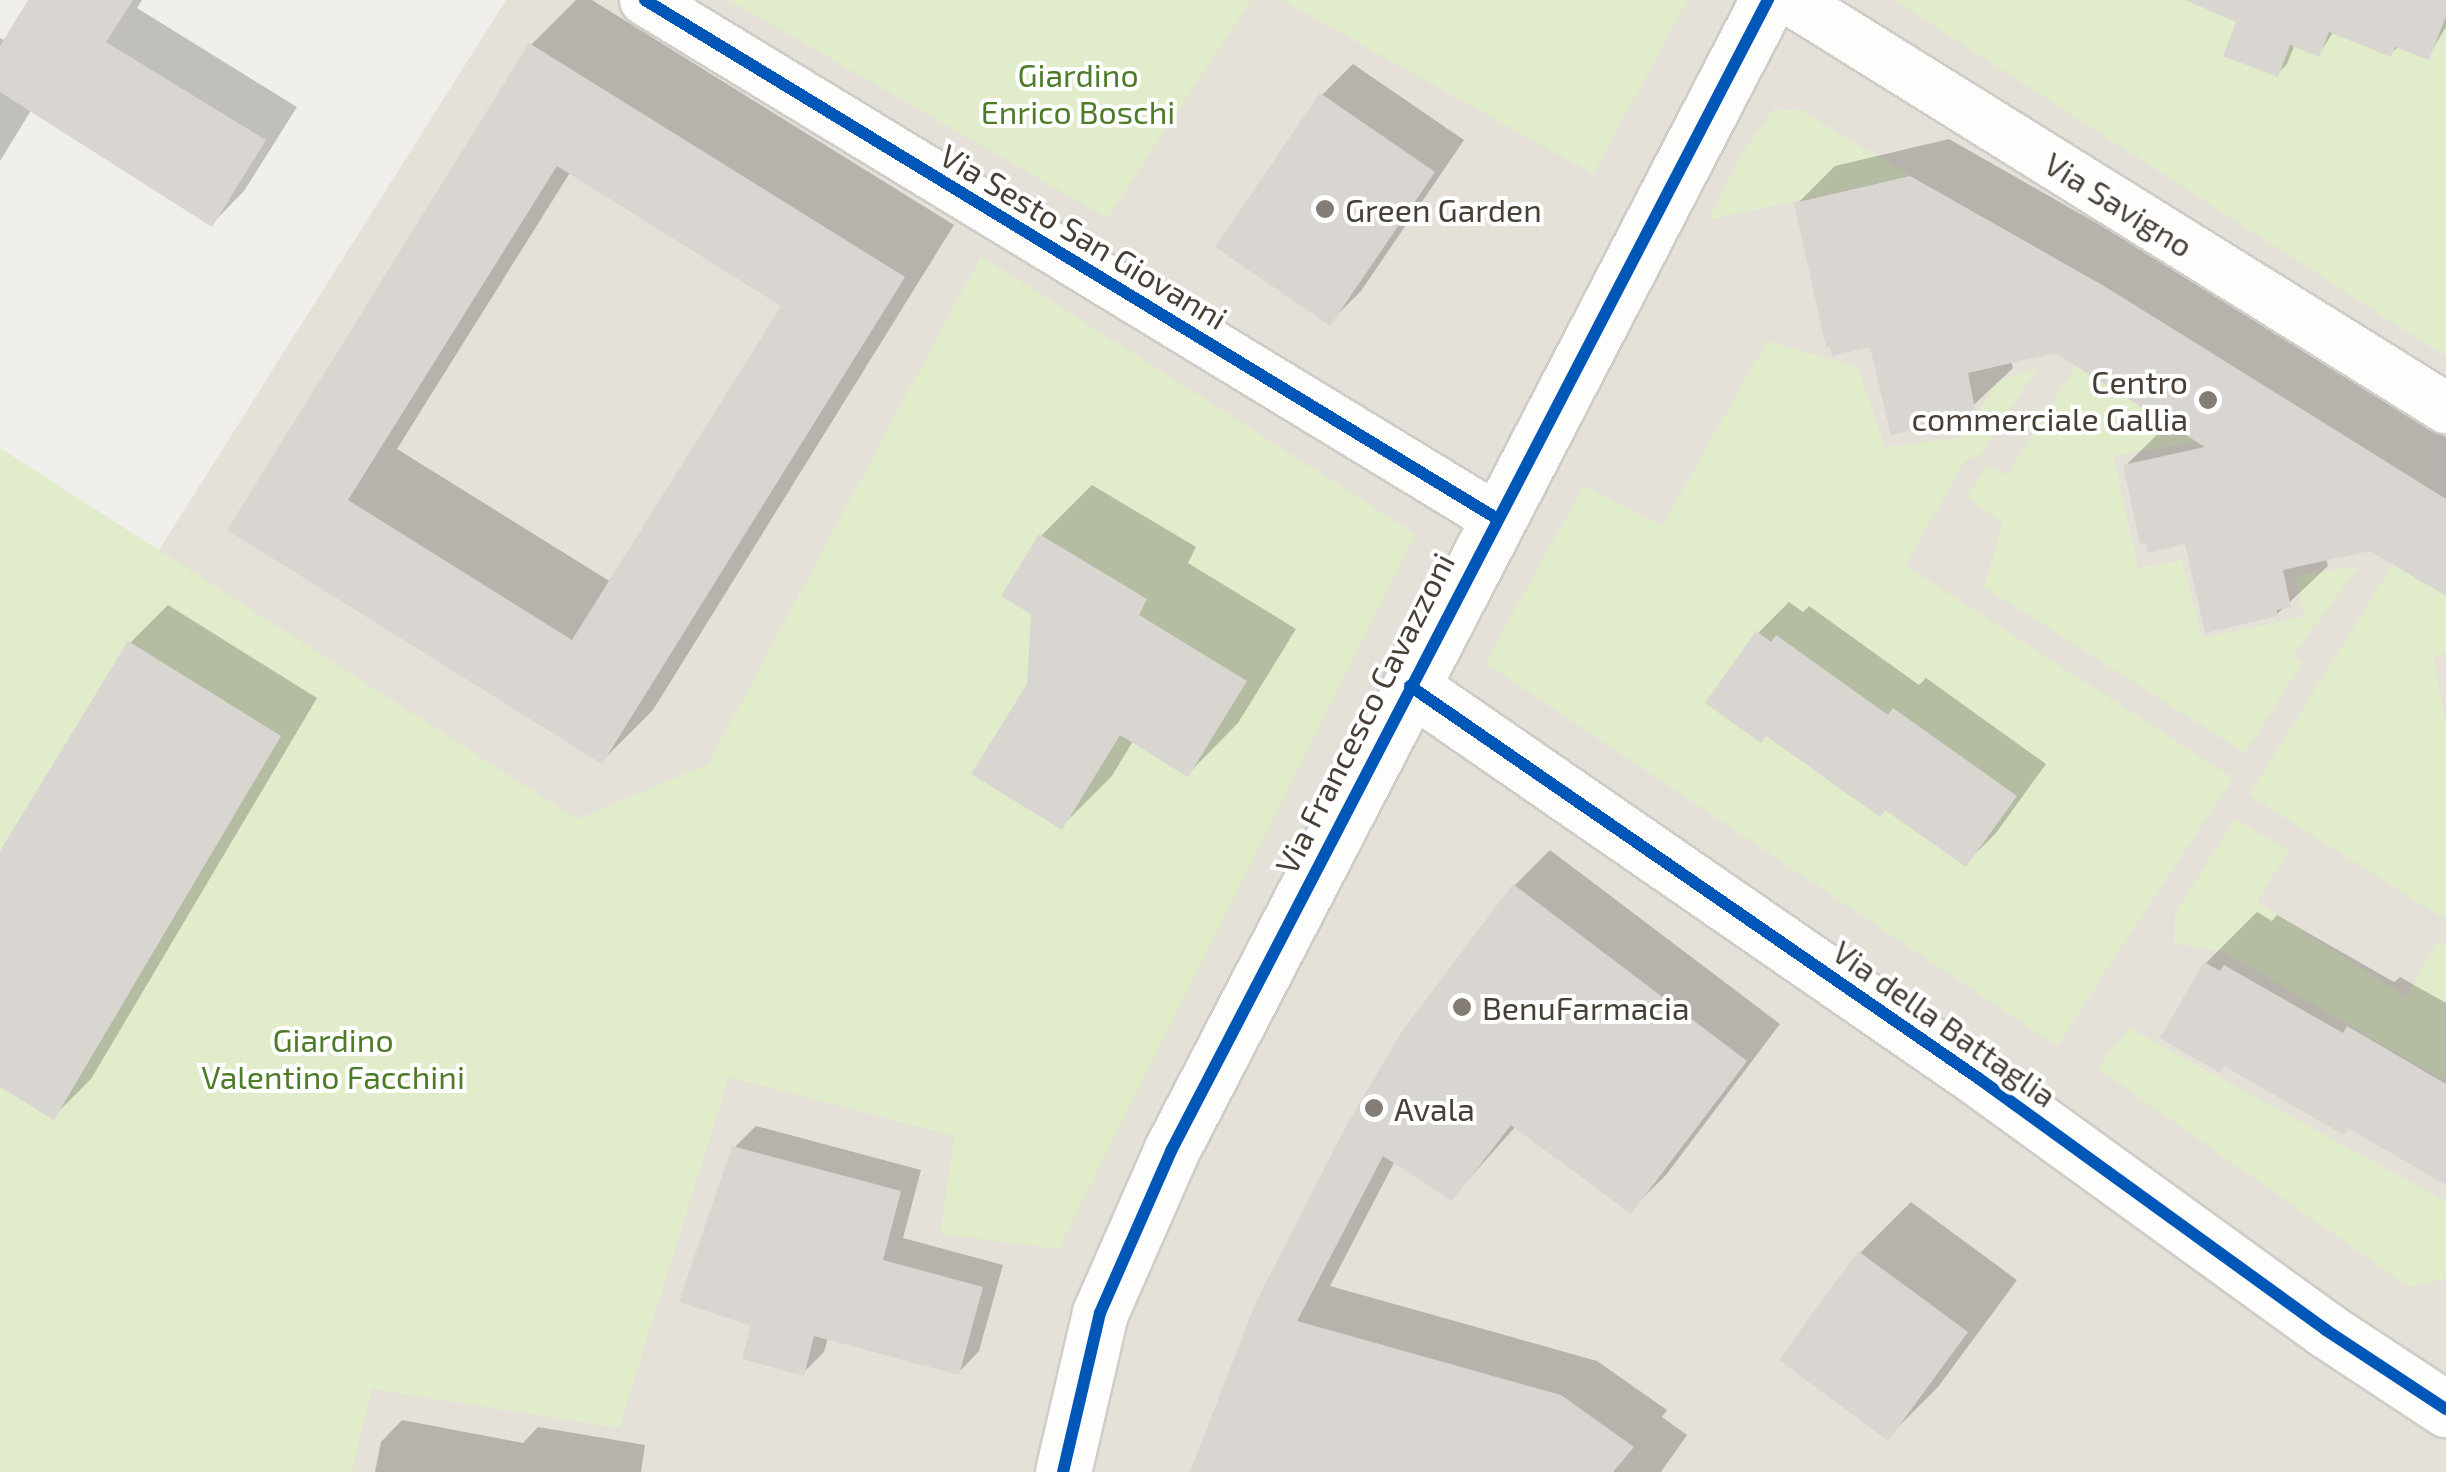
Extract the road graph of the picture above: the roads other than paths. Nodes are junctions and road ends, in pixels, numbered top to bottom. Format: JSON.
{"nodes":[{"id":1,"x":645,"y":0,"type":"edge"},
{"id":2,"x":1768,"y":0,"type":"edge"},
{"id":3,"x":1791,"y":0,"type":"edge"},
{"id":4,"x":2446,"y":408,"type":"edge"},
{"id":5,"x":1496,"y":518,"type":"junction"},
{"id":6,"x":1410,"y":686,"type":"junction"},
{"id":7,"x":2446,"y":1408,"type":"edge"},
{"id":8,"x":1063,"y":1472,"type":"edge"}],
"edges":[{"from":1,"to":5,"type":"street","name":"Via Sesto San Giovanni"},
{"from":2,"to":5,"type":"street","name":"Via Francesco Cavazzoni"},
{"from":3,"to":4,"type":"street","name":"Via Savigno"},
{"from":5,"to":6,"type":"street","name":"Via Francesco Cavazzoni"},
{"from":6,"to":7,"type":"street","name":"Via della Battaglia"},
{"from":6,"to":8,"type":"street","name":"Via Francesco Cavazzoni"}]}
